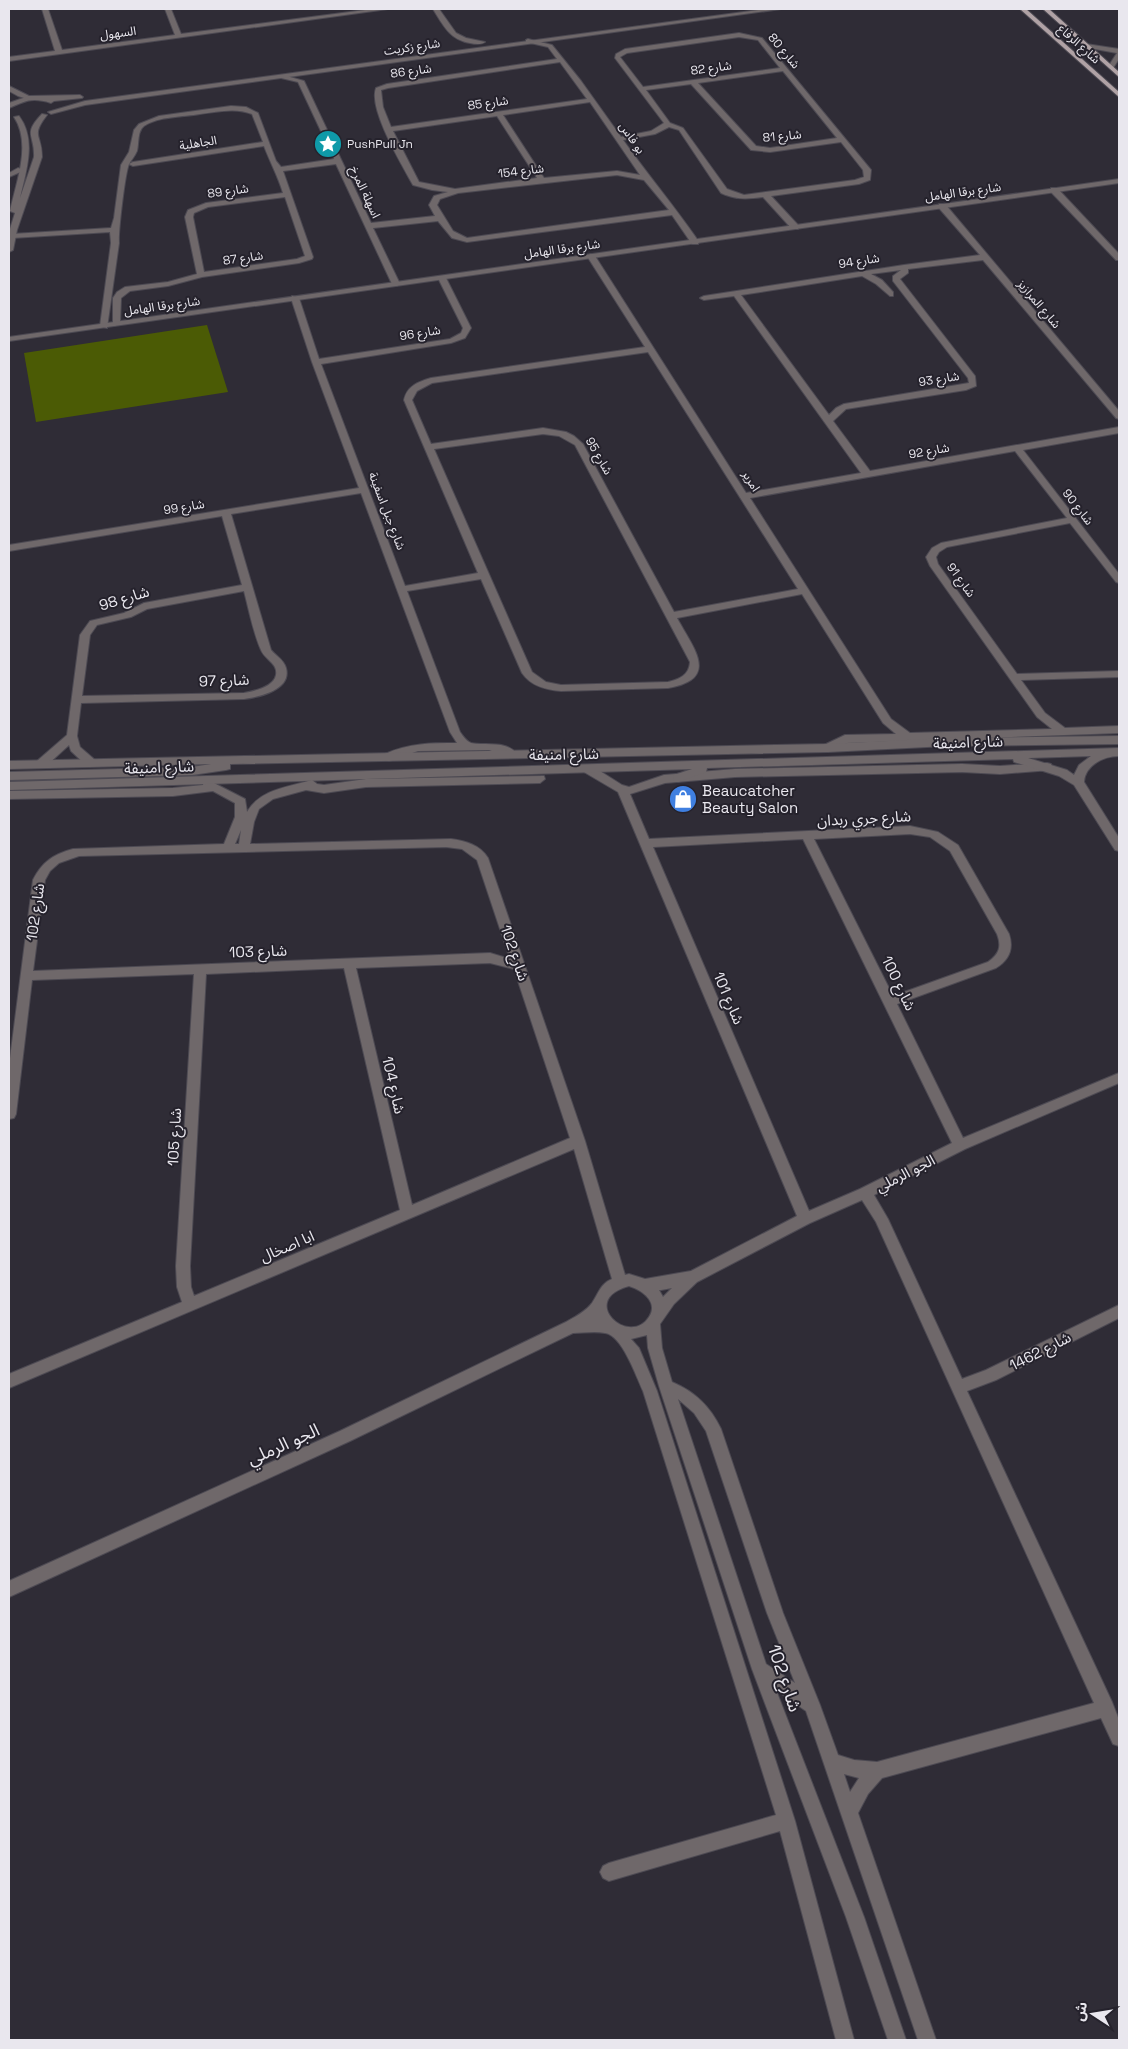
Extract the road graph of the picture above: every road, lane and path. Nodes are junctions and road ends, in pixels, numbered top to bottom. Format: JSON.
{"nodes":[{"id":1,"x":46,"y":9,"type":"edge"},
{"id":2,"x":168,"y":9,"type":"edge"},
{"id":3,"x":385,"y":9,"type":"edge"},
{"id":4,"x":436,"y":9,"type":"edge"},
{"id":5,"x":727,"y":9,"type":"edge"},
{"id":6,"x":778,"y":9,"type":"edge"},
{"id":7,"x":1023,"y":9,"type":"edge"},
{"id":8,"x":1036,"y":9,"type":"edge"},
{"id":9,"x":1046,"y":9,"type":"edge"},
{"id":10,"x":179,"y":37,"type":"junction"},
{"id":11,"x":557,"y":37,"type":"junction"},
{"id":12,"x":528,"y":41,"type":"junction"},
{"id":13,"x":482,"y":42,"type":"junction"},
{"id":14,"x":447,"y":44,"type":"junction"},
{"id":15,"x":550,"y":46,"type":"junction"},
{"id":16,"x":1086,"y":46,"type":"junction"},
{"id":17,"x":59,"y":52,"type":"junction"},
{"id":18,"x":1119,"y":52,"type":"edge"},
{"id":19,"x":9,"y":59,"type":"edge"},
{"id":20,"x":561,"y":60,"type":"junction"},
{"id":21,"x":1111,"y":67,"type":"junction"},
{"id":22,"x":784,"y":69,"type":"junction"},
{"id":23,"x":311,"y":73,"type":"junction"},
{"id":24,"x":1119,"y":75,"type":"edge"},
{"id":25,"x":283,"y":77,"type":"junction"},
{"id":26,"x":301,"y":81,"type":"junction"},
{"id":27,"x":693,"y":82,"type":"junction"},
{"id":28,"x":1119,"y":84,"type":"edge"},
{"id":29,"x":9,"y":88,"type":"edge"},
{"id":30,"x":640,"y":88,"type":"junction"},
{"id":31,"x":9,"y":93,"type":"edge"},
{"id":32,"x":1119,"y":96,"type":"edge"},
{"id":33,"x":30,"y":98,"type":"junction"},
{"id":34,"x":45,"y":98,"type":"junction"},
{"id":35,"x":590,"y":100,"type":"junction"},
{"id":36,"x":11,"y":104,"type":"edge"},
{"id":37,"x":48,"y":114,"type":"junction"},
{"id":38,"x":499,"y":114,"type":"junction"},
{"id":39,"x":11,"y":115,"type":"edge"},
{"id":40,"x":668,"y":124,"type":"junction"},
{"id":41,"x":389,"y":129,"type":"junction"},
{"id":42,"x":29,"y":138,"type":"junction"},
{"id":43,"x":619,"y":139,"type":"junction"},
{"id":44,"x":841,"y":140,"type":"junction"},
{"id":45,"x":266,"y":144,"type":"junction"},
{"id":46,"x":131,"y":156,"type":"junction"},
{"id":47,"x":339,"y":161,"type":"junction"},
{"id":48,"x":133,"y":164,"type":"junction"},
{"id":49,"x":279,"y":169,"type":"junction"},
{"id":50,"x":21,"y":170,"type":"junction"},
{"id":51,"x":9,"y":176,"type":"edge"},
{"id":52,"x":646,"y":178,"type":"junction"},
{"id":53,"x":19,"y":180,"type":"junction"},
{"id":54,"x":542,"y":180,"type":"junction"},
{"id":55,"x":1119,"y":181,"type":"edge"},
{"id":56,"x":1054,"y":190,"type":"junction"},
{"id":57,"x":457,"y":191,"type":"junction"},
{"id":58,"x":289,"y":194,"type":"junction"},
{"id":59,"x":765,"y":194,"type":"junction"},
{"id":60,"x":942,"y":206,"type":"junction"},
{"id":61,"x":674,"y":212,"type":"junction"},
{"id":62,"x":441,"y":218,"type":"junction"},
{"id":63,"x":126,"y":220,"type":"dead end"},
{"id":64,"x":369,"y":226,"type":"junction"},
{"id":65,"x":796,"y":227,"type":"junction"},
{"id":66,"x":114,"y":230,"type":"junction"},
{"id":67,"x":12,"y":233,"type":"junction"},
{"id":68,"x":695,"y":242,"type":"junction"},
{"id":69,"x":9,"y":250,"type":"edge"},
{"id":70,"x":591,"y":256,"type":"junction"},
{"id":71,"x":986,"y":257,"type":"junction"},
{"id":72,"x":1119,"y":258,"type":"edge"},
{"id":73,"x":904,"y":267,"type":"junction"},
{"id":74,"x":863,"y":273,"type":"junction"},
{"id":75,"x":201,"y":275,"type":"junction"},
{"id":76,"x":442,"y":278,"type":"junction"},
{"id":77,"x":396,"y":284,"type":"junction"},
{"id":78,"x":736,"y":293,"type":"junction"},
{"id":79,"x":890,"y":294,"type":"dead end"},
{"id":80,"x":295,"y":298,"type":"junction"},
{"id":81,"x":704,"y":298,"type":"dead end"},
{"id":82,"x":116,"y":324,"type":"junction"},
{"id":83,"x":104,"y":326,"type":"junction"},
{"id":84,"x":9,"y":339,"type":"edge"},
{"id":85,"x":651,"y":349,"type":"junction"},
{"id":86,"x":316,"y":362,"type":"junction"},
{"id":87,"x":1119,"y":416,"type":"edge"},
{"id":88,"x":827,"y":420,"type":"junction"},
{"id":89,"x":1119,"y":430,"type":"edge"},
{"id":90,"x":429,"y":447,"type":"junction"},
{"id":91,"x":1017,"y":448,"type":"junction"},
{"id":92,"x":867,"y":474,"type":"junction"},
{"id":93,"x":364,"y":490,"type":"junction"},
{"id":94,"x":744,"y":496,"type":"junction"},
{"id":95,"x":226,"y":512,"type":"junction"},
{"id":96,"x":1073,"y":520,"type":"junction"},
{"id":97,"x":9,"y":548,"type":"edge"},
{"id":98,"x":484,"y":575,"type":"junction"},
{"id":99,"x":1119,"y":580,"type":"edge"},
{"id":100,"x":248,"y":587,"type":"junction"},
{"id":101,"x":402,"y":589,"type":"junction"},
{"id":102,"x":804,"y":591,"type":"junction"},
{"id":103,"x":670,"y":616,"type":"junction"},
{"id":104,"x":1119,"y":674,"type":"edge"},
{"id":105,"x":1014,"y":677,"type":"junction"},
{"id":106,"x":77,"y":700,"type":"junction"},
{"id":107,"x":1041,"y":715,"type":"junction"},
{"id":108,"x":887,"y":721,"type":"junction"},
{"id":109,"x":1119,"y":730,"type":"edge"},
{"id":110,"x":1041,"y":731,"type":"junction"},
{"id":111,"x":1062,"y":731,"type":"junction"},
{"id":112,"x":456,"y":732,"type":"junction"},
{"id":113,"x":927,"y":735,"type":"junction"},
{"id":114,"x":72,"y":736,"type":"junction"},
{"id":115,"x":906,"y":736,"type":"junction"},
{"id":116,"x":879,"y":737,"type":"junction"},
{"id":117,"x":1119,"y":740,"type":"edge"},
{"id":118,"x":960,"y":742,"type":"junction"},
{"id":119,"x":444,"y":747,"type":"junction"},
{"id":120,"x":468,"y":747,"type":"junction"},
{"id":121,"x":828,"y":748,"type":"junction"},
{"id":122,"x":1117,"y":752,"type":"edge"},
{"id":123,"x":512,"y":754,"type":"junction"},
{"id":124,"x":1004,"y":756,"type":"junction"},
{"id":125,"x":389,"y":757,"type":"junction"},
{"id":126,"x":250,"y":760,"type":"junction"},
{"id":127,"x":91,"y":763,"type":"junction"},
{"id":128,"x":41,"y":764,"type":"junction"},
{"id":129,"x":9,"y":765,"type":"edge"},
{"id":130,"x":710,"y":766,"type":"junction"},
{"id":131,"x":1047,"y":767,"type":"junction"},
{"id":132,"x":588,"y":769,"type":"junction"},
{"id":133,"x":9,"y":776,"type":"edge"},
{"id":134,"x":334,"y":776,"type":"junction"},
{"id":135,"x":678,"y":778,"type":"junction"},
{"id":136,"x":540,"y":779,"type":"dead end"},
{"id":137,"x":199,"y":780,"type":"junction"},
{"id":138,"x":1078,"y":782,"type":"junction"},
{"id":139,"x":9,"y":786,"type":"edge"},
{"id":140,"x":306,"y":786,"type":"junction"},
{"id":141,"x":214,"y":787,"type":"junction"},
{"id":142,"x":623,"y":790,"type":"junction"},
{"id":143,"x":9,"y":795,"type":"edge"},
{"id":144,"x":807,"y":835,"type":"junction"},
{"id":145,"x":645,"y":843,"type":"junction"},
{"id":146,"x":1119,"y":847,"type":"edge"},
{"id":147,"x":228,"y":848,"type":"junction"},
{"id":148,"x":244,"y":848,"type":"junction"},
{"id":149,"x":510,"y":940,"type":"junction"},
{"id":150,"x":490,"y":958,"type":"junction"},
{"id":151,"x":349,"y":964,"type":"junction"},
{"id":152,"x":519,"y":966,"type":"junction"},
{"id":153,"x":200,"y":969,"type":"junction"},
{"id":154,"x":26,"y":976,"type":"junction"},
{"id":155,"x":890,"y":1002,"type":"junction"},
{"id":156,"x":1119,"y":1078,"type":"edge"},
{"id":157,"x":9,"y":1114,"type":"edge"},
{"id":158,"x":578,"y":1141,"type":"junction"},
{"id":159,"x":960,"y":1145,"type":"junction"},
{"id":160,"x":865,"y":1193,"type":"junction"},
{"id":161,"x":407,"y":1213,"type":"junction"},
{"id":162,"x":805,"y":1219,"type":"junction"},
{"id":163,"x":694,"y":1277,"type":"junction"},
{"id":164,"x":620,"y":1281,"type":"junction"},
{"id":165,"x":646,"y":1284,"type":"junction"},
{"id":166,"x":190,"y":1305,"type":"junction"},
{"id":167,"x":598,"y":1306,"type":"junction"},
{"id":168,"x":1119,"y":1311,"type":"edge"},
{"id":169,"x":655,"y":1319,"type":"junction"},
{"id":170,"x":571,"y":1327,"type":"junction"},
{"id":171,"x":613,"y":1329,"type":"junction"},
{"id":172,"x":9,"y":1381,"type":"edge"},
{"id":173,"x":666,"y":1386,"type":"junction"},
{"id":174,"x":960,"y":1387,"type":"junction"},
{"id":175,"x":9,"y":1589,"type":"edge"},
{"id":176,"x":760,"y":1669,"type":"junction"},
{"id":177,"x":812,"y":1705,"type":"junction"},
{"id":178,"x":1106,"y":1708,"type":"junction"},
{"id":179,"x":1119,"y":1738,"type":"edge"},
{"id":180,"x":832,"y":1762,"type":"junction"},
{"id":181,"x":876,"y":1771,"type":"junction"},
{"id":182,"x":849,"y":1811,"type":"junction"},
{"id":183,"x":786,"y":1821,"type":"junction"},
{"id":184,"x":609,"y":1872,"type":"dead end"},
{"id":185,"x":845,"y":2040,"type":"edge"},
{"id":186,"x":897,"y":2040,"type":"edge"},
{"id":187,"x":928,"y":2040,"type":"edge"}],
"edges":[{"from":1,"to":17,"type":"street"},
{"from":2,"to":10,"type":"street"},
{"from":3,"to":10,"type":"street","name":"السهول"},
{"from":4,"to":14,"type":"street"},
{"from":5,"to":13,"type":"street","name":"شارع زكريت"},
{"from":6,"to":11,"type":"street","name":"شارع زكريت"},
{"from":7,"to":32,"type":"main road","name":"شارع الرفاع"},
{"from":8,"to":28,"type":"main road"},
{"from":9,"to":16,"type":"main road","name":"شارع الرفاع"},
{"from":10,"to":17,"type":"street","name":"السهول"},
{"from":11,"to":12,"type":"street","name":"شارع زكريت"},
{"from":11,"to":15,"type":"street"},
{"from":12,"to":15,"type":"street"},
{"from":12,"to":23,"type":"street","name":"شارع زكريت"},
{"from":13,"to":14,"type":"street","name":"شارع زكريت"},
{"from":13,"to":14,"type":"street"},
{"from":14,"to":34,"type":"street","name":"شارع زكريت"},
{"from":15,"to":20,"type":"street","name":"بو فاس"},
{"from":16,"to":18,"type":"street"},
{"from":16,"to":21,"type":"main road","name":"شارع الرفاع"},
{"from":17,"to":19,"type":"street","name":"السهول"},
{"from":18,"to":21,"type":"street"},
{"from":20,"to":35,"type":"street","name":"بو فاس"},
{"from":20,"to":41,"type":"street","name":"شارع 86"},
{"from":21,"to":24,"type":"main road","name":"شارع الرفاع"},
{"from":22,"to":27,"type":"street","name":"شارع 82"},
{"from":22,"to":30,"type":"street","name":"شارع 80"},
{"from":22,"to":44,"type":"street","name":"شارع 80"},
{"from":23,"to":25,"type":"street","name":"شارع زكريت"},
{"from":23,"to":26,"type":"street"},
{"from":25,"to":26,"type":"street"},
{"from":25,"to":37,"type":"street","name":"شارع زكريت"},
{"from":26,"to":47,"type":"street","name":"اسهلة المرخ"},
{"from":27,"to":30,"type":"street","name":"شارع 82"},
{"from":27,"to":44,"type":"street","name":"شارع 81"},
{"from":29,"to":33,"type":"street"},
{"from":30,"to":40,"type":"street","name":"شارع 80"},
{"from":31,"to":36,"type":"street"},
{"from":33,"to":34,"type":"street","name":"شارع زكريت"},
{"from":33,"to":36,"type":"street"},
{"from":34,"to":37,"type":"street"},
{"from":35,"to":38,"type":"street","name":"شارع 85"},
{"from":35,"to":43,"type":"street","name":"بو فاس"},
{"from":37,"to":39,"type":"street","name":"شارع زكريت"},
{"from":37,"to":42,"type":"street"},
{"from":38,"to":41,"type":"street","name":"شارع 85"},
{"from":38,"to":54,"type":"street"},
{"from":39,"to":42,"type":"street"},
{"from":40,"to":43,"type":"street"},
{"from":40,"to":59,"type":"street","name":"شارع 80"},
{"from":41,"to":57,"type":"street","name":"شارع 86"},
{"from":42,"to":50,"type":"street"},
{"from":42,"to":67,"type":"street"},
{"from":43,"to":52,"type":"street","name":"بو فاس"},
{"from":44,"to":59,"type":"street","name":"شارع 80"},
{"from":45,"to":46,"type":"street","name":"شارع 87"},
{"from":45,"to":48,"type":"street","name":"الجاهلية"},
{"from":45,"to":49,"type":"street","name":"شارع 87"},
{"from":46,"to":48,"type":"street","name":"شارع 87"},
{"from":46,"to":66,"type":"street","name":"شارع 87"},
{"from":47,"to":49,"type":"street"},
{"from":47,"to":64,"type":"street","name":"اسهلة المرخ"},
{"from":48,"to":63,"type":"street","name":"شارع 87"},
{"from":49,"to":58,"type":"street","name":"شارع 87"},
{"from":50,"to":51,"type":"street"},
{"from":50,"to":53,"type":"street"},
{"from":51,"to":53,"type":"street"},
{"from":52,"to":54,"type":"street","name":"شارع 154"},
{"from":52,"to":61,"type":"street","name":"بو فاس"},
{"from":53,"to":67,"type":"street"},
{"from":54,"to":57,"type":"street","name":"شارع 154"},
{"from":55,"to":56,"type":"street","name":"شارع برقا الهامل"},
{"from":56,"to":60,"type":"street","name":"شارع برقا الهامل"},
{"from":56,"to":72,"type":"street"},
{"from":57,"to":62,"type":"street","name":"شارع 154"},
{"from":58,"to":75,"type":"street","name":"شارع 89"},
{"from":58,"to":75,"type":"street","name":"شارع 87"},
{"from":59,"to":65,"type":"street"},
{"from":60,"to":65,"type":"street","name":"شارع برقا الهامل"},
{"from":60,"to":71,"type":"street","name":"شارع المرازيز"},
{"from":61,"to":62,"type":"street"},
{"from":61,"to":68,"type":"street","name":"بو فاس"},
{"from":62,"to":64,"type":"street"},
{"from":64,"to":77,"type":"street","name":"اسهلة المرخ"},
{"from":65,"to":68,"type":"street","name":"شارع برقا الهامل"},
{"from":66,"to":67,"type":"street"},
{"from":66,"to":83,"type":"street","name":"شارع 87"},
{"from":67,"to":69,"type":"street"},
{"from":68,"to":70,"type":"street","name":"شارع برقا الهامل"},
{"from":70,"to":76,"type":"street","name":"شارع برقا الهامل"},
{"from":70,"to":85,"type":"street","name":"امرير"},
{"from":71,"to":73,"type":"street","name":"شارع 94"},
{"from":71,"to":87,"type":"street","name":"شارع المرازيز"},
{"from":73,"to":74,"type":"street","name":"شارع 94"},
{"from":73,"to":88,"type":"street","name":"شارع 93"},
{"from":74,"to":78,"type":"street","name":"شارع 94"},
{"from":74,"to":79,"type":"street"},
{"from":75,"to":82,"type":"street","name":"شارع 87"},
{"from":76,"to":77,"type":"street","name":"شارع برقا الهامل"},
{"from":76,"to":86,"type":"street","name":"شارع 96"},
{"from":77,"to":80,"type":"street","name":"شارع برقا الهامل"},
{"from":78,"to":81,"type":"street","name":"شارع 94"},
{"from":78,"to":88,"type":"street"},
{"from":80,"to":82,"type":"street","name":"شارع برقا الهامل"},
{"from":80,"to":86,"type":"street","name":"شارع جبل اسفينة"},
{"from":82,"to":83,"type":"street","name":"شارع برقا الهامل"},
{"from":83,"to":84,"type":"street","name":"شارع برقا الهامل"},
{"from":85,"to":90,"type":"street","name":"شارع 95"},
{"from":85,"to":94,"type":"street","name":"امرير"},
{"from":86,"to":93,"type":"street","name":"شارع جبل اسفينة"},
{"from":88,"to":92,"type":"street"},
{"from":89,"to":91,"type":"street","name":"شارع 92"},
{"from":90,"to":98,"type":"street","name":"شارع 95"},
{"from":90,"to":103,"type":"street","name":"شارع 95"},
{"from":91,"to":92,"type":"street","name":"شارع 92"},
{"from":91,"to":96,"type":"street","name":"شارع 90"},
{"from":92,"to":94,"type":"street","name":"شارع 92"},
{"from":93,"to":95,"type":"street","name":"شارع 99"},
{"from":93,"to":101,"type":"street","name":"شارع جبل اسفينة"},
{"from":94,"to":102,"type":"street","name":"امرير"},
{"from":95,"to":97,"type":"street","name":"شارع 99"},
{"from":95,"to":100,"type":"street","name":"شارع 97"},
{"from":96,"to":99,"type":"street","name":"شارع 90"},
{"from":96,"to":105,"type":"street","name":"شارع 91"},
{"from":98,"to":101,"type":"street"},
{"from":98,"to":103,"type":"street","name":"شارع 95"},
{"from":100,"to":106,"type":"street","name":"شارع 98"},
{"from":100,"to":106,"type":"street","name":"شارع 97"},
{"from":101,"to":112,"type":"street","name":"شارع جبل اسفينة"},
{"from":102,"to":103,"type":"street"},
{"from":102,"to":108,"type":"street","name":"امرير"},
{"from":104,"to":105,"type":"street"},
{"from":105,"to":107,"type":"street","name":"شارع 91"},
{"from":106,"to":114,"type":"street","name":"شارع 98"},
{"from":107,"to":110,"type":"street"},
{"from":107,"to":111,"type":"street","name":"شارع 91"},
{"from":108,"to":115,"type":"street","name":"امرير"},
{"from":108,"to":116,"type":"street"},
{"from":109,"to":111,"type":"street"},
{"from":110,"to":111,"type":"street"},
{"from":110,"to":113,"type":"street"},
{"from":112,"to":119,"type":"street"},
{"from":112,"to":120,"type":"street","name":"شارع جبل اسفينة"},
{"from":113,"to":115,"type":"street"},
{"from":113,"to":118,"type":"street"},
{"from":114,"to":127,"type":"street"},
{"from":114,"to":128,"type":"street"},
{"from":115,"to":116,"type":"street"},
{"from":116,"to":121,"type":"street"},
{"from":117,"to":118,"type":"street","name":"شارع امنيفة"},
{"from":118,"to":121,"type":"street","name":"شارع امنيفة"},
{"from":119,"to":120,"type":"street"},
{"from":119,"to":125,"type":"street"},
{"from":120,"to":123,"type":"street"},
{"from":121,"to":123,"type":"street","name":"شارع امنيفة"},
{"from":122,"to":124,"type":"street","name":"شارع امنيفة"},
{"from":122,"to":138,"type":"street"},
{"from":123,"to":125,"type":"street","name":"شارع امنيفة"},
{"from":124,"to":130,"type":"street","name":"شارع امنيفة"},
{"from":124,"to":131,"type":"street"},
{"from":125,"to":126,"type":"street","name":"شارع امنيفة"},
{"from":126,"to":127,"type":"street","name":"شارع امنيفة"},
{"from":126,"to":133,"type":"street"},
{"from":127,"to":128,"type":"street","name":"شارع امنيفة"},
{"from":128,"to":129,"type":"street","name":"شارع امنيفة"},
{"from":130,"to":132,"type":"street","name":"شارع امنيفة"},
{"from":130,"to":135,"type":"street"},
{"from":131,"to":135,"type":"street"},
{"from":131,"to":138,"type":"street"},
{"from":132,"to":134,"type":"street","name":"شارع امنيفة"},
{"from":132,"to":142,"type":"street"},
{"from":134,"to":137,"type":"street","name":"شارع امنيفة"},
{"from":134,"to":140,"type":"street"},
{"from":135,"to":142,"type":"street"},
{"from":136,"to":140,"type":"street"},
{"from":137,"to":139,"type":"street","name":"شارع امنيفة"},
{"from":137,"to":141,"type":"street"},
{"from":138,"to":146,"type":"street"},
{"from":140,"to":148,"type":"street"},
{"from":141,"to":143,"type":"street"},
{"from":141,"to":147,"type":"street"},
{"from":142,"to":145,"type":"street","name":"شارع 101"},
{"from":144,"to":145,"type":"street","name":"شارع جري ربدان"},
{"from":144,"to":155,"type":"street","name":"شارع 100"},
{"from":144,"to":155,"type":"street","name":"شارع جري ربدان"},
{"from":145,"to":162,"type":"street","name":"شارع 101"},
{"from":147,"to":148,"type":"street","name":"شارع 102"},
{"from":147,"to":154,"type":"street","name":"شارع 102"},
{"from":148,"to":149,"type":"street","name":"شارع 102"},
{"from":149,"to":150,"type":"street"},
{"from":149,"to":152,"type":"street","name":"شارع 102"},
{"from":150,"to":151,"type":"street","name":"شارع 103"},
{"from":150,"to":152,"type":"street","name":"شارع 103"},
{"from":151,"to":153,"type":"street","name":"شارع 103"},
{"from":151,"to":161,"type":"street","name":"شارع 104"},
{"from":152,"to":158,"type":"street","name":"شارع 102"},
{"from":153,"to":154,"type":"street","name":"شارع 103"},
{"from":153,"to":166,"type":"street","name":"شارع 105"},
{"from":154,"to":157,"type":"street","name":"شارع 102"},
{"from":155,"to":159,"type":"street","name":"شارع 100"},
{"from":156,"to":159,"type":"street","name":"الجو الرملي"},
{"from":158,"to":161,"type":"street","name":"ابا اصخال"},
{"from":158,"to":164,"type":"street","name":"شارع 102"},
{"from":159,"to":160,"type":"street","name":"الجو الرملي"},
{"from":160,"to":162,"type":"street","name":"الجو الرملي"},
{"from":160,"to":174,"type":"street"},
{"from":161,"to":166,"type":"street","name":"ابا اصخال"},
{"from":162,"to":163,"type":"street","name":"الجو الرملي"},
{"from":163,"to":165,"type":"street","name":"الجو الرملي"},
{"from":163,"to":169,"type":"street","name":"الجو الرملي"},
{"from":164,"to":165,"type":"street"},
{"from":164,"to":167,"type":"street"},
{"from":165,"to":169,"type":"street"},
{"from":166,"to":172,"type":"street","name":"ابا اصخال"},
{"from":167,"to":170,"type":"street","name":"الجو الرملي"},
{"from":167,"to":171,"type":"street"},
{"from":168,"to":174,"type":"street","name":"شارع 1462"},
{"from":169,"to":171,"type":"street"},
{"from":169,"to":173,"type":"street","name":"شارع 102"},
{"from":170,"to":171,"type":"street","name":"الجو الرملي"},
{"from":170,"to":175,"type":"street","name":"الجو الرملي"},
{"from":171,"to":183,"type":"street"},
{"from":173,"to":176,"type":"street","name":"شارع 102"},
{"from":173,"to":177,"type":"street"},
{"from":174,"to":178,"type":"street"},
{"from":176,"to":177,"type":"street"},
{"from":176,"to":186,"type":"street","name":"شارع 102"},
{"from":177,"to":180,"type":"street"},
{"from":178,"to":179,"type":"street"},
{"from":178,"to":181,"type":"street"},
{"from":180,"to":181,"type":"street"},
{"from":180,"to":182,"type":"street"},
{"from":181,"to":182,"type":"street"},
{"from":182,"to":187,"type":"street"},
{"from":183,"to":184,"type":"street"},
{"from":183,"to":185,"type":"street"}]}
